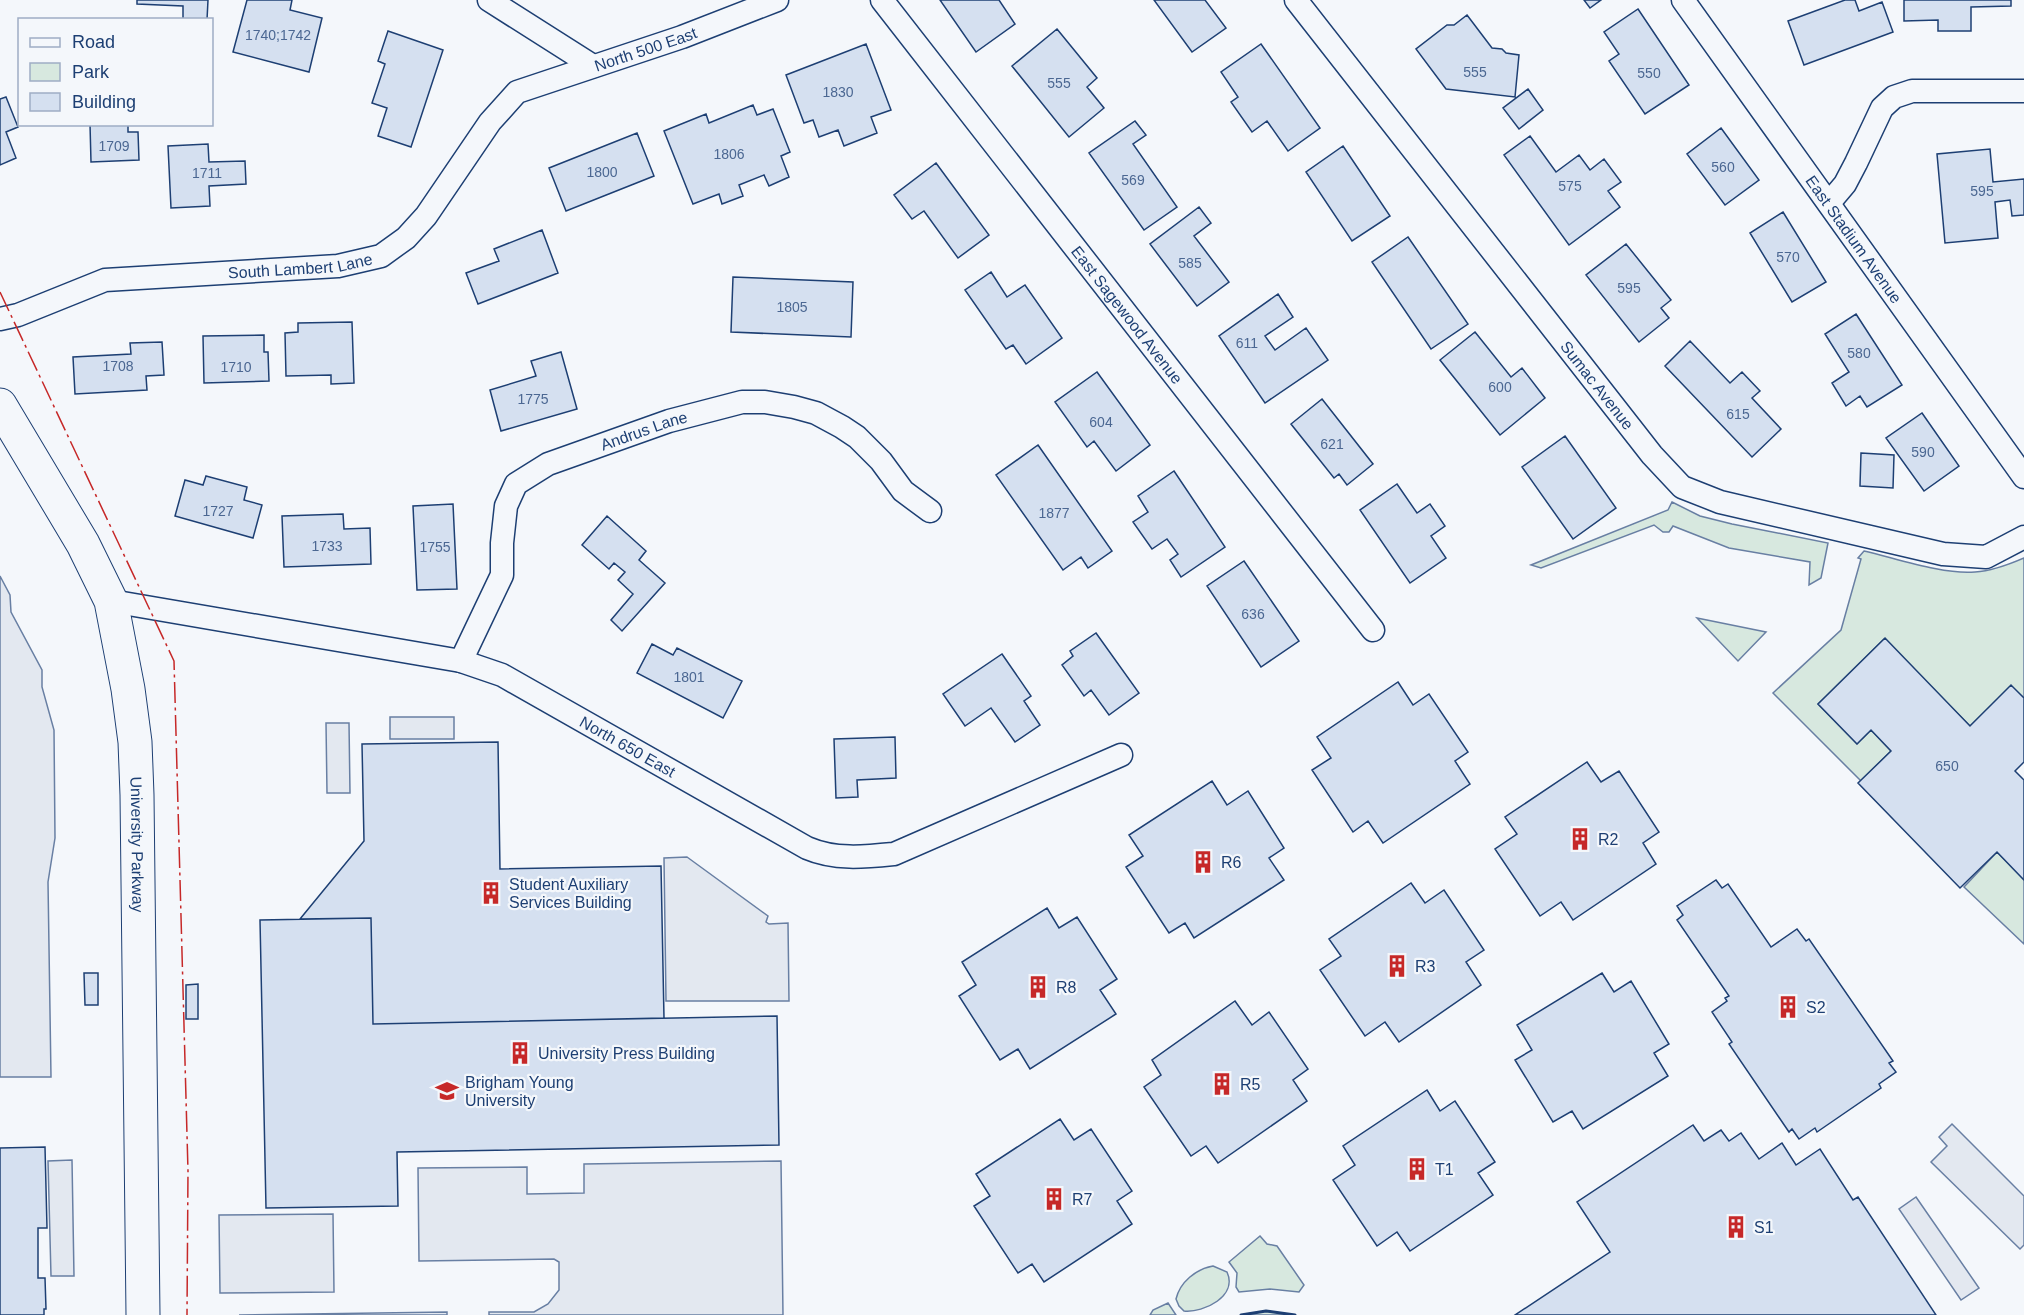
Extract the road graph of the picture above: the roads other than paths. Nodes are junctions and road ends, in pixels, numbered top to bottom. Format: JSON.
{"nodes":[{"id":1,"x":489,"y":0,"type":"edge"},
{"id":2,"x":777,"y":0,"type":"edge"},
{"id":3,"x":882,"y":0,"type":"edge"},
{"id":4,"x":1296,"y":0,"type":"edge"},
{"id":5,"x":1683,"y":0,"type":"edge"},
{"id":6,"x":593,"y":66,"type":"junction"},
{"id":7,"x":2024,"y":91,"type":"edge"},
{"id":8,"x":1829,"y":203,"type":"junction"},
{"id":9,"x":0,"y":319,"type":"edge"},
{"id":10,"x":0,"y":405,"type":"edge"},
{"id":11,"x":2024,"y":477,"type":"edge"},
{"id":12,"x":930,"y":511,"type":"dead end"},
{"id":13,"x":2024,"y":537,"type":"edge"},
{"id":14,"x":111,"y":601,"type":"junction"},
{"id":15,"x":1373,"y":630,"type":"dead end"},
{"id":16,"x":461,"y":661,"type":"junction"},
{"id":17,"x":1121,"y":755,"type":"dead end"},
{"id":18,"x":143,"y":1315,"type":"edge"}],
"edges":[{"from":1,"to":6,"type":"street","name":"North 500 East"},
{"from":2,"to":6,"type":"street","name":"North 500 East"},
{"from":3,"to":15,"type":"street","name":"East Sagewood Avenue"},
{"from":4,"to":13,"type":"street","name":"Sumac Avenue"},
{"from":5,"to":8,"type":"street","name":"East Stadium Avenue"},
{"from":6,"to":9,"type":"street","name":"South Lambert Lane"},
{"from":7,"to":8,"type":"street"},
{"from":8,"to":11,"type":"street","name":"East Stadium Avenue"},
{"from":10,"to":14,"type":"main road","name":"University Parkway"},
{"from":12,"to":16,"type":"street","name":"Andrus Lane"},
{"from":14,"to":16,"type":"street","name":"North 650 East"},
{"from":14,"to":18,"type":"main road","name":"University Parkway"},
{"from":16,"to":17,"type":"street","name":"North 650 East"}]}
